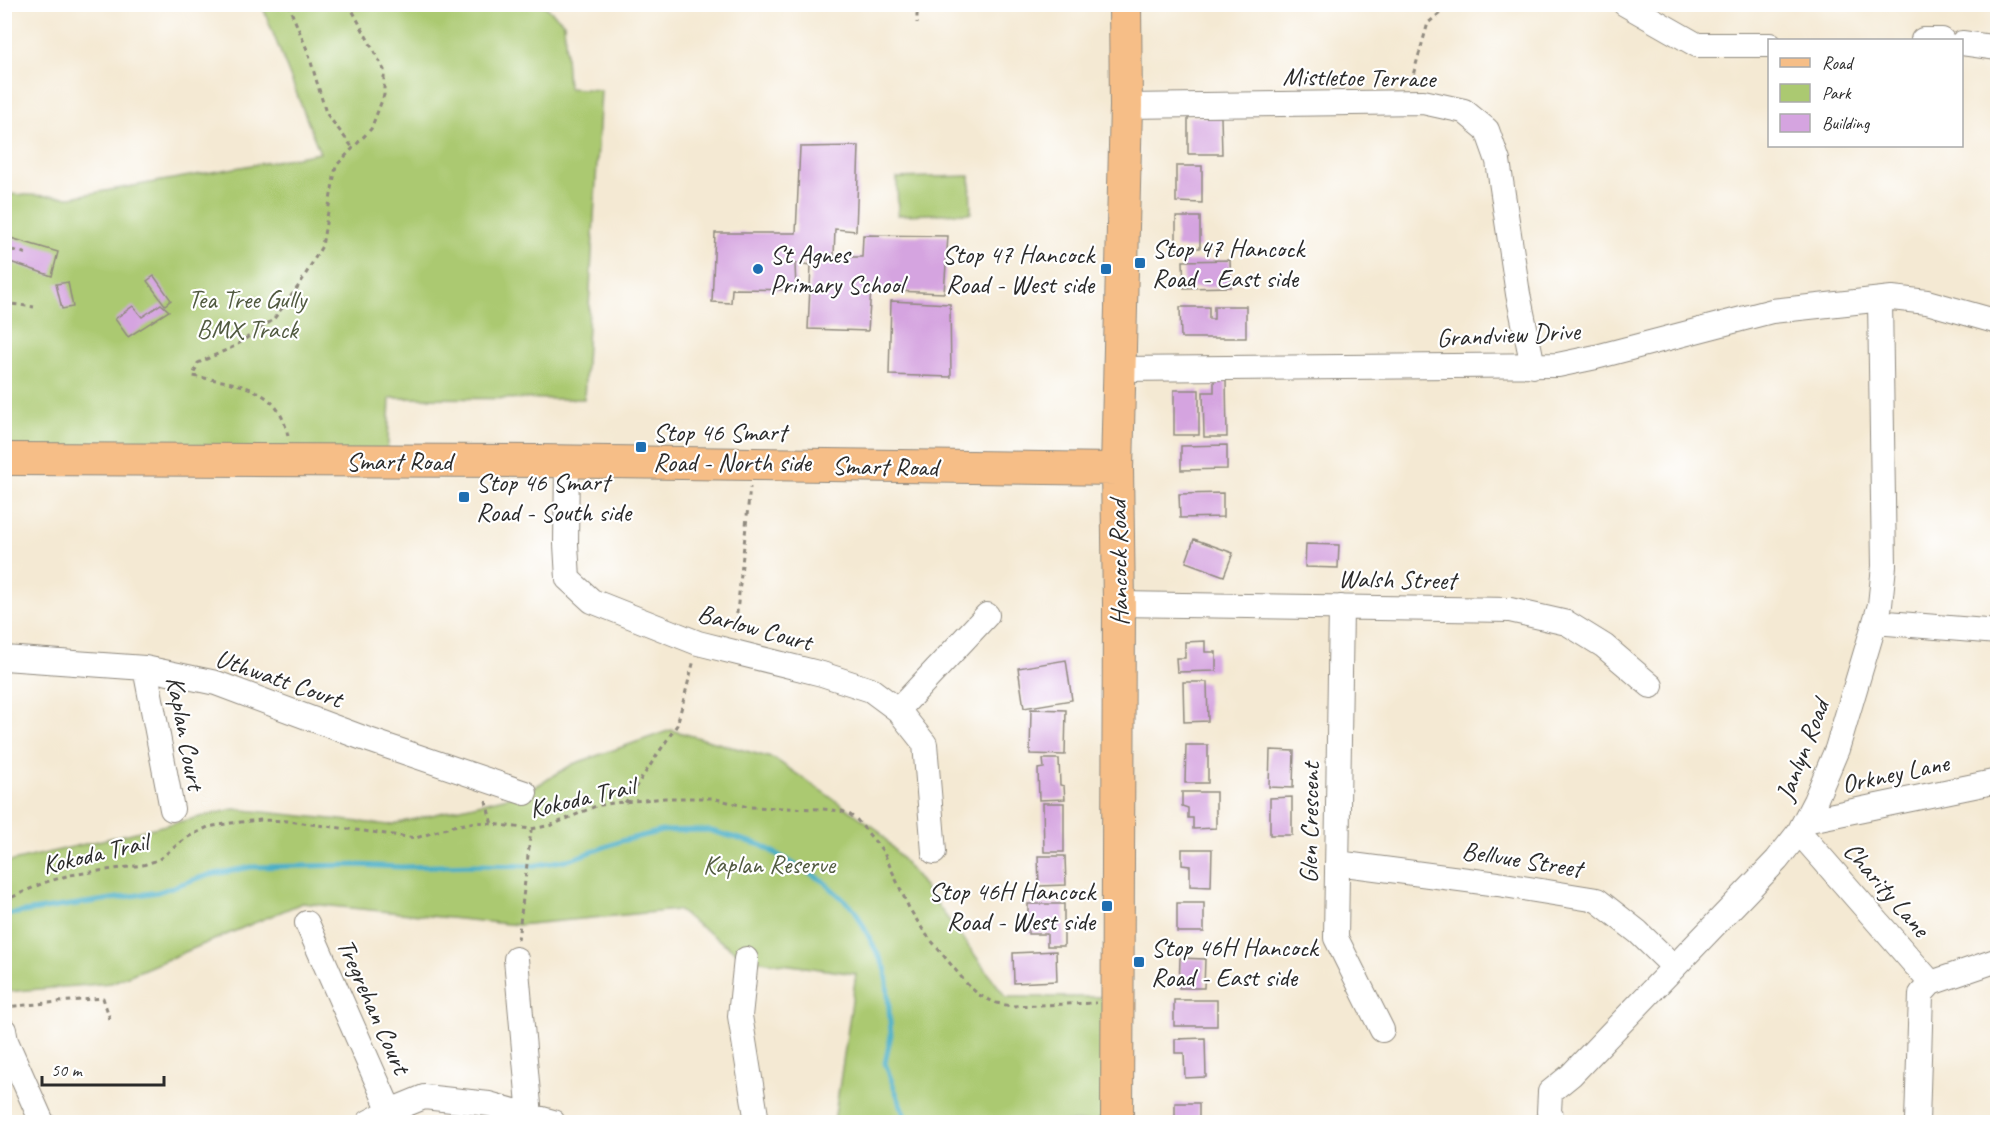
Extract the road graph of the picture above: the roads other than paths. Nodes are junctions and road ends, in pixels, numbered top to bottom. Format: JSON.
{"nodes":[{"id":1,"x":1125,"y":4,"type":"edge"},
{"id":2,"x":1625,"y":4,"type":"edge"},
{"id":3,"x":1963,"y":43,"type":"edge"},
{"id":4,"x":1768,"y":45,"type":"edge"},
{"id":5,"x":1998,"y":48,"type":"edge"},
{"id":6,"x":1126,"y":106,"type":"junction"},
{"id":7,"x":1880,"y":300,"type":"junction"},
{"id":8,"x":1998,"y":322,"type":"edge"},
{"id":9,"x":1533,"y":366,"type":"junction"},
{"id":10,"x":1119,"y":369,"type":"junction"},
{"id":11,"x":4,"y":459,"type":"edge"},
{"id":12,"x":567,"y":462,"type":"junction"},
{"id":13,"x":1117,"y":468,"type":"junction"},
{"id":14,"x":1119,"y":604,"type":"junction"},
{"id":15,"x":1341,"y":607,"type":"junction"},
{"id":16,"x":987,"y":615,"type":"dead end"},
{"id":17,"x":1875,"y":622,"type":"junction"},
{"id":18,"x":1998,"y":632,"type":"edge"},
{"id":19,"x":4,"y":658,"type":"edge"},
{"id":20,"x":145,"y":668,"type":"junction"},
{"id":21,"x":1651,"y":686,"type":"dead end"},
{"id":22,"x":898,"y":710,"type":"junction"},
{"id":23,"x":1998,"y":781,"type":"edge"},
{"id":24,"x":525,"y":793,"type":"dead end"},
{"id":25,"x":172,"y":809,"type":"dead end"},
{"id":26,"x":1802,"y":827,"type":"junction"},
{"id":27,"x":934,"y":852,"type":"dead end"},
{"id":28,"x":1337,"y":863,"type":"junction"},
{"id":29,"x":307,"y":923,"type":"dead end"},
{"id":30,"x":516,"y":959,"type":"road end"},
{"id":31,"x":746,"y":959,"type":"dead end"},
{"id":32,"x":1998,"y":960,"type":"edge"},
{"id":33,"x":1674,"y":967,"type":"junction"},
{"id":34,"x":1931,"y":983,"type":"junction"},
{"id":35,"x":4,"y":1030,"type":"edge"},
{"id":36,"x":1382,"y":1030,"type":"dead end"},
{"id":37,"x":380,"y":1117,"type":"edge"},
{"id":38,"x":542,"y":1119,"type":"edge"},
{"id":39,"x":42,"y":1122,"type":"edge"},
{"id":40,"x":757,"y":1122,"type":"edge"},
{"id":41,"x":1117,"y":1122,"type":"edge"},
{"id":42,"x":1554,"y":1122,"type":"edge"},
{"id":43,"x":1917,"y":1122,"type":"edge"}],
"edges":[{"from":1,"to":6,"type":"main road","name":"Hancock Road"},
{"from":2,"to":4,"type":"street"},
{"from":3,"to":5,"type":"street"},
{"from":6,"to":9,"type":"street","name":"Mistletoe Terrace"},
{"from":6,"to":10,"type":"main road","name":"Hancock Road"},
{"from":7,"to":8,"type":"street","name":"Grandview Drive"},
{"from":7,"to":9,"type":"street","name":"Grandview Drive"},
{"from":7,"to":17,"type":"street","name":"Janlyn Road"},
{"from":9,"to":10,"type":"street","name":"Grandview Drive"},
{"from":10,"to":13,"type":"main road","name":"Hancock Road"},
{"from":11,"to":12,"type":"main road","name":"Smart Road"},
{"from":12,"to":13,"type":"main road","name":"Smart Road"},
{"from":12,"to":22,"type":"street","name":"Barlow Court"},
{"from":13,"to":14,"type":"main road","name":"Hancock Road"},
{"from":14,"to":15,"type":"street","name":"Walsh Street"},
{"from":14,"to":41,"type":"main road","name":"Hancock Road"},
{"from":15,"to":21,"type":"street","name":"Walsh Street"},
{"from":15,"to":28,"type":"street","name":"Glen Crescent"},
{"from":16,"to":22,"type":"street"},
{"from":17,"to":18,"type":"street"},
{"from":17,"to":26,"type":"street","name":"Janlyn Road"},
{"from":19,"to":20,"type":"street","name":"Uthwatt Court"},
{"from":20,"to":24,"type":"street","name":"Uthwatt Court"},
{"from":20,"to":25,"type":"street","name":"Kaplan Court"},
{"from":22,"to":27,"type":"street","name":"Barlow Court"},
{"from":23,"to":26,"type":"street","name":"Orkney Lane"},
{"from":26,"to":33,"type":"street","name":"Janlyn Road"},
{"from":26,"to":34,"type":"street","name":"Charity Lane"},
{"from":28,"to":33,"type":"street","name":"Bellvue Street"},
{"from":28,"to":36,"type":"street","name":"Glen Crescent"},
{"from":29,"to":37,"type":"street","name":"Tregrehan Court"},
{"from":30,"to":38,"type":"street"},
{"from":31,"to":40,"type":"street"},
{"from":32,"to":34,"type":"street"},
{"from":33,"to":42,"type":"street","name":"Janlyn Road"},
{"from":34,"to":43,"type":"street"},
{"from":35,"to":39,"type":"street"},
{"from":37,"to":38,"type":"street"}]}
